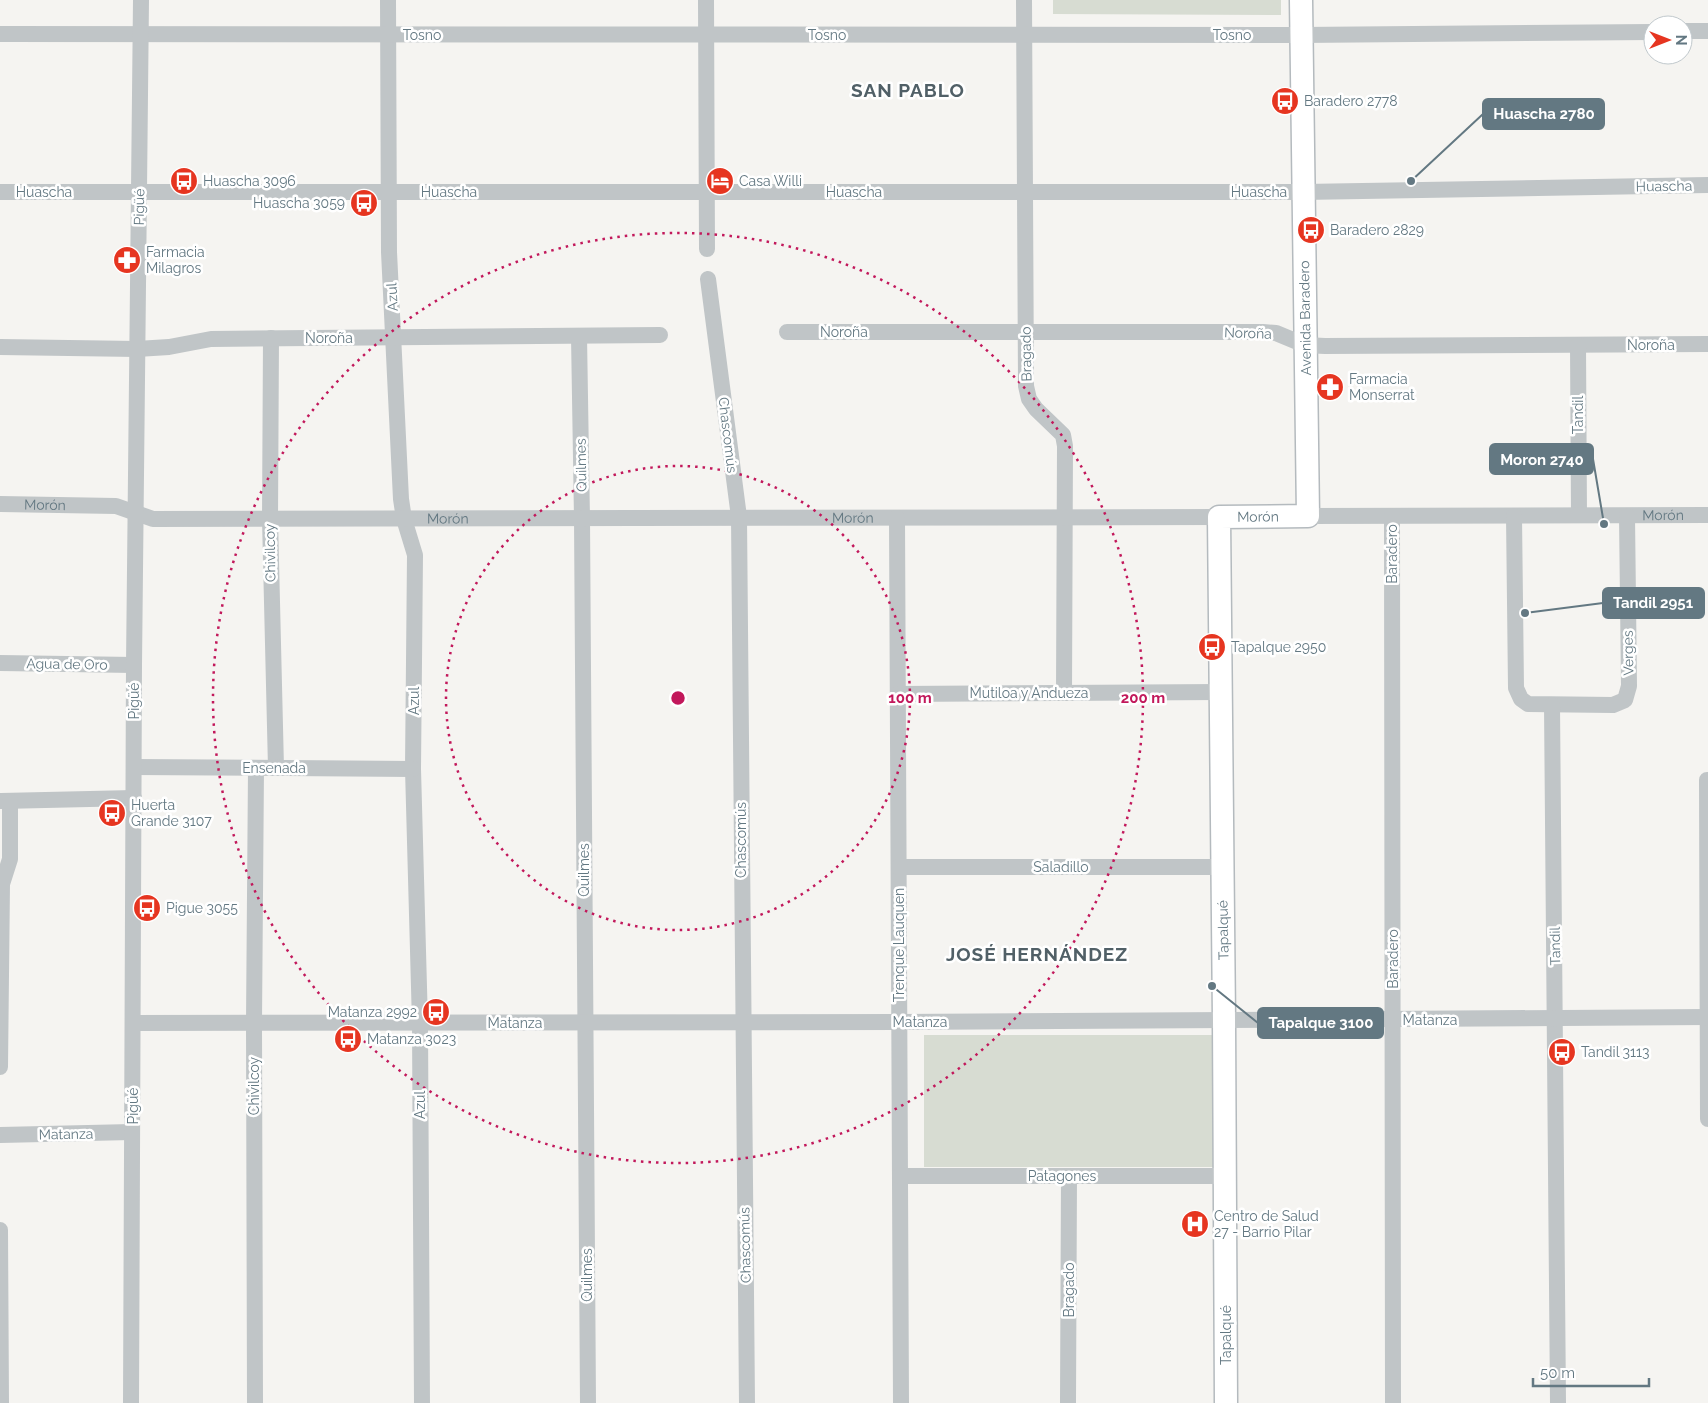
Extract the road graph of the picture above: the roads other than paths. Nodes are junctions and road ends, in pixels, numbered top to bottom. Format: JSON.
{"nodes":[{"id":1,"x":141,"y":0,"type":"edge"},
{"id":2,"x":388,"y":0,"type":"edge"},
{"id":3,"x":706,"y":0,"type":"edge"},
{"id":4,"x":1024,"y":0,"type":"edge"},
{"id":5,"x":1301,"y":0,"type":"edge"},
{"id":6,"x":1693,"y":31,"type":"edge"},
{"id":7,"x":1708,"y":31,"type":"edge"},
{"id":8,"x":1643,"y":32,"type":"edge"},
{"id":9,"x":0,"y":34,"type":"edge"},
{"id":10,"x":141,"y":34,"type":"junction"},
{"id":11,"x":388,"y":34,"type":"junction"},
{"id":12,"x":706,"y":35,"type":"junction"},
{"id":13,"x":1024,"y":35,"type":"junction"},
{"id":14,"x":1301,"y":35,"type":"junction"},
{"id":15,"x":1708,"y":185,"type":"edge"},
{"id":16,"x":1025,"y":191,"type":"junction"},
{"id":17,"x":0,"y":192,"type":"edge"},
{"id":18,"x":139,"y":192,"type":"junction"},
{"id":19,"x":389,"y":192,"type":"junction"},
{"id":20,"x":706,"y":192,"type":"junction"},
{"id":21,"x":1303,"y":192,"type":"junction"},
{"id":22,"x":707,"y":249,"type":"dead end"},
{"id":23,"x":708,"y":278,"type":"dead end"},
{"id":24,"x":787,"y":332,"type":"dead end"},
{"id":25,"x":1025,"y":332,"type":"junction"},
{"id":26,"x":660,"y":335,"type":"dead end"},
{"id":27,"x":579,"y":336,"type":"junction"},
{"id":28,"x":394,"y":337,"type":"junction"},
{"id":29,"x":271,"y":338,"type":"junction"},
{"id":30,"x":1708,"y":344,"type":"edge"},
{"id":31,"x":1305,"y":345,"type":"junction"},
{"id":32,"x":1578,"y":346,"type":"junction"},
{"id":33,"x":0,"y":347,"type":"edge"},
{"id":34,"x":137,"y":349,"type":"junction"},
{"id":35,"x":0,"y":504,"type":"edge"},
{"id":36,"x":136,"y":514,"type":"junction"},
{"id":37,"x":1579,"y":515,"type":"junction"},
{"id":38,"x":1708,"y":515,"type":"edge"},
{"id":39,"x":1066,"y":516,"type":"junction"},
{"id":40,"x":1308,"y":516,"type":"junction"},
{"id":41,"x":1392,"y":516,"type":"junction"},
{"id":42,"x":1514,"y":516,"type":"junction"},
{"id":43,"x":1627,"y":516,"type":"junction"},
{"id":44,"x":739,"y":517,"type":"junction"},
{"id":45,"x":1219,"y":517,"type":"junction"},
{"id":46,"x":897,"y":518,"type":"junction"},
{"id":47,"x":270,"y":519,"type":"junction"},
{"id":48,"x":404,"y":519,"type":"junction"},
{"id":49,"x":582,"y":519,"type":"junction"},
{"id":50,"x":0,"y":663,"type":"edge"},
{"id":51,"x":134,"y":665,"type":"junction"},
{"id":52,"x":1221,"y":692,"type":"junction"},
{"id":53,"x":1064,"y":693,"type":"junction"},
{"id":54,"x":898,"y":694,"type":"junction"},
{"id":55,"x":1552,"y":705,"type":"junction"},
{"id":56,"x":134,"y":767,"type":"junction"},
{"id":57,"x":256,"y":768,"type":"junction"},
{"id":58,"x":276,"y":768,"type":"junction"},
{"id":59,"x":413,"y":769,"type":"junction"},
{"id":60,"x":1707,"y":780,"type":"edge"},
{"id":61,"x":134,"y":798,"type":"junction"},
{"id":62,"x":5,"y":801,"type":"edge"},
{"id":63,"x":899,"y":867,"type":"junction"},
{"id":64,"x":1223,"y":867,"type":"junction"},
{"id":65,"x":1708,"y":1017,"type":"edge"},
{"id":66,"x":1555,"y":1019,"type":"junction"},
{"id":67,"x":1224,"y":1020,"type":"junction"},
{"id":68,"x":1393,"y":1020,"type":"junction"},
{"id":69,"x":743,"y":1022,"type":"junction"},
{"id":70,"x":899,"y":1022,"type":"junction"},
{"id":71,"x":133,"y":1023,"type":"junction"},
{"id":72,"x":254,"y":1023,"type":"junction"},
{"id":73,"x":420,"y":1023,"type":"junction"},
{"id":74,"x":586,"y":1023,"type":"junction"},
{"id":75,"x":0,"y":1066,"type":"edge"},
{"id":76,"x":1708,"y":1119,"type":"edge"},
{"id":77,"x":132,"y":1132,"type":"junction"},
{"id":78,"x":0,"y":1135,"type":"edge"},
{"id":79,"x":900,"y":1176,"type":"junction"},
{"id":80,"x":1070,"y":1176,"type":"junction"},
{"id":81,"x":1225,"y":1176,"type":"junction"},
{"id":82,"x":0,"y":1230,"type":"edge"},
{"id":83,"x":1,"y":1403,"type":"edge"},
{"id":84,"x":131,"y":1403,"type":"edge"},
{"id":85,"x":255,"y":1403,"type":"edge"},
{"id":86,"x":422,"y":1403,"type":"edge"},
{"id":87,"x":588,"y":1403,"type":"edge"},
{"id":88,"x":747,"y":1403,"type":"edge"},
{"id":89,"x":901,"y":1403,"type":"edge"},
{"id":90,"x":1068,"y":1403,"type":"edge"},
{"id":91,"x":1226,"y":1403,"type":"edge"},
{"id":92,"x":1393,"y":1403,"type":"edge"},
{"id":93,"x":1558,"y":1403,"type":"edge"}],
"edges":[{"from":1,"to":10,"type":"street","name":"Pigüé"},
{"from":2,"to":11,"type":"street","name":"Azul"},
{"from":3,"to":12,"type":"street"},
{"from":4,"to":13,"type":"street","name":"Bragado"},
{"from":5,"to":14,"type":"main road","name":"Avenida Baradero"},
{"from":6,"to":7,"type":"street"},
{"from":8,"to":14,"type":"street","name":"Tosno"},
{"from":9,"to":10,"type":"street","name":"Tosno"},
{"from":10,"to":11,"type":"street","name":"Tosno"},
{"from":10,"to":18,"type":"street","name":"Pigüé"},
{"from":11,"to":12,"type":"street","name":"Tosno"},
{"from":11,"to":19,"type":"street","name":"Azul"},
{"from":12,"to":13,"type":"street","name":"Tosno"},
{"from":12,"to":20,"type":"street"},
{"from":13,"to":14,"type":"street","name":"Tosno"},
{"from":13,"to":16,"type":"street","name":"Bragado"},
{"from":14,"to":21,"type":"main road","name":"Avenida Baradero"},
{"from":15,"to":21,"type":"street","name":"Huascha"},
{"from":16,"to":20,"type":"street","name":"Huascha"},
{"from":16,"to":21,"type":"street","name":"Huascha"},
{"from":16,"to":25,"type":"street","name":"Bragado"},
{"from":17,"to":18,"type":"street","name":"Huascha"},
{"from":18,"to":19,"type":"street","name":"Huascha"},
{"from":18,"to":34,"type":"street","name":"Pigüé"},
{"from":19,"to":20,"type":"street","name":"Huascha"},
{"from":19,"to":28,"type":"street","name":"Azul"},
{"from":20,"to":22,"type":"street"},
{"from":21,"to":31,"type":"main road","name":"Avenida Baradero"},
{"from":23,"to":44,"type":"street","name":"Chascomús"},
{"from":24,"to":25,"type":"street","name":"Noroña"},
{"from":25,"to":31,"type":"street","name":"Noroña"},
{"from":25,"to":39,"type":"street","name":"Bragado"},
{"from":26,"to":27,"type":"street","name":"Noroña"},
{"from":27,"to":28,"type":"street","name":"Noroña"},
{"from":27,"to":49,"type":"street","name":"Quilmes"},
{"from":28,"to":29,"type":"street","name":"Noroña"},
{"from":28,"to":48,"type":"street","name":"Azul"},
{"from":29,"to":34,"type":"street","name":"Noroña"},
{"from":29,"to":47,"type":"street","name":"Chivilcoy"},
{"from":30,"to":32,"type":"street","name":"Noroña"},
{"from":31,"to":32,"type":"street","name":"Noroña"},
{"from":31,"to":40,"type":"main road","name":"Avenida Baradero"},
{"from":32,"to":37,"type":"street","name":"Tandil"},
{"from":33,"to":34,"type":"street","name":"Noroña"},
{"from":34,"to":36,"type":"street","name":"Pigüé"},
{"from":35,"to":36,"type":"street","name":"Morón"},
{"from":36,"to":47,"type":"street","name":"Morón"},
{"from":36,"to":51,"type":"street","name":"Pigüé"},
{"from":37,"to":42,"type":"street","name":"Morón"},
{"from":37,"to":43,"type":"street","name":"Morón"},
{"from":38,"to":43,"type":"street","name":"Morón"},
{"from":39,"to":45,"type":"street","name":"Morón"},
{"from":39,"to":46,"type":"street","name":"Morón"},
{"from":39,"to":53,"type":"street","name":"Bragado"},
{"from":40,"to":41,"type":"street","name":"Morón"},
{"from":40,"to":45,"type":"main road","name":"Morón"},
{"from":41,"to":42,"type":"street","name":"Morón"},
{"from":41,"to":68,"type":"street","name":"Baradero"},
{"from":42,"to":55,"type":"street"},
{"from":43,"to":55,"type":"street","name":"Verges"},
{"from":44,"to":46,"type":"street","name":"Morón"},
{"from":44,"to":49,"type":"street","name":"Morón"},
{"from":44,"to":69,"type":"street","name":"Chascomús"},
{"from":45,"to":52,"type":"main road","name":"Tapalqué"},
{"from":46,"to":54,"type":"street","name":"Trenque Lauquen"},
{"from":47,"to":48,"type":"street","name":"Morón"},
{"from":47,"to":58,"type":"street","name":"Chivilcoy"},
{"from":48,"to":49,"type":"street","name":"Morón"},
{"from":48,"to":59,"type":"street","name":"Azul"},
{"from":49,"to":74,"type":"street","name":"Quilmes"},
{"from":50,"to":51,"type":"street","name":"Agua de Oro"},
{"from":51,"to":56,"type":"street","name":"Pigüé"},
{"from":52,"to":53,"type":"street","name":"Mutiloa y Andueza"},
{"from":52,"to":64,"type":"main road","name":"Tapalqué"},
{"from":53,"to":54,"type":"street","name":"Mutiloa y Andueza"},
{"from":54,"to":63,"type":"street","name":"Trenque Lauquen"},
{"from":55,"to":66,"type":"street","name":"Tandil"},
{"from":56,"to":57,"type":"street","name":"Ensenada"},
{"from":56,"to":61,"type":"street","name":"Pigüé"},
{"from":57,"to":58,"type":"street","name":"Ensenada"},
{"from":57,"to":72,"type":"street","name":"Chivilcoy"},
{"from":58,"to":59,"type":"street","name":"Ensenada"},
{"from":59,"to":73,"type":"street","name":"Azul"},
{"from":60,"to":65,"type":"street"},
{"from":61,"to":62,"type":"street"},
{"from":61,"to":71,"type":"street","name":"Pigüé"},
{"from":62,"to":75,"type":"street"},
{"from":63,"to":64,"type":"street","name":"Saladillo"},
{"from":63,"to":70,"type":"street","name":"Trenque Lauquen"},
{"from":64,"to":67,"type":"main road","name":"Tapalqué"},
{"from":65,"to":66,"type":"street","name":"Matanza"},
{"from":65,"to":76,"type":"street"},
{"from":66,"to":68,"type":"street","name":"Matanza"},
{"from":66,"to":93,"type":"street","name":"Tandil"},
{"from":67,"to":68,"type":"street","name":"Matanza"},
{"from":67,"to":70,"type":"street","name":"Matanza"},
{"from":67,"to":81,"type":"main road","name":"Tapalqué"},
{"from":68,"to":92,"type":"street","name":"Baradero"},
{"from":69,"to":70,"type":"street","name":"Matanza"},
{"from":69,"to":74,"type":"street","name":"Matanza"},
{"from":69,"to":88,"type":"street","name":"Chascomús"},
{"from":70,"to":79,"type":"street","name":"Trenque Lauquen"},
{"from":71,"to":72,"type":"street","name":"Matanza"},
{"from":71,"to":77,"type":"street","name":"Pigüé"},
{"from":72,"to":73,"type":"street","name":"Matanza"},
{"from":72,"to":85,"type":"street","name":"Chivilcoy"},
{"from":73,"to":74,"type":"street","name":"Matanza"},
{"from":73,"to":86,"type":"street","name":"Azul"},
{"from":74,"to":87,"type":"street","name":"Quilmes"},
{"from":77,"to":78,"type":"street","name":"Matanza"},
{"from":77,"to":84,"type":"street","name":"Pigüé"},
{"from":79,"to":80,"type":"street","name":"Patagones"},
{"from":79,"to":89,"type":"street","name":"Trenque Lauquen"},
{"from":80,"to":81,"type":"street","name":"Patagones"},
{"from":80,"to":90,"type":"street","name":"Bragado"},
{"from":81,"to":91,"type":"main road","name":"Tapalqué"},
{"from":82,"to":83,"type":"street"}]}
